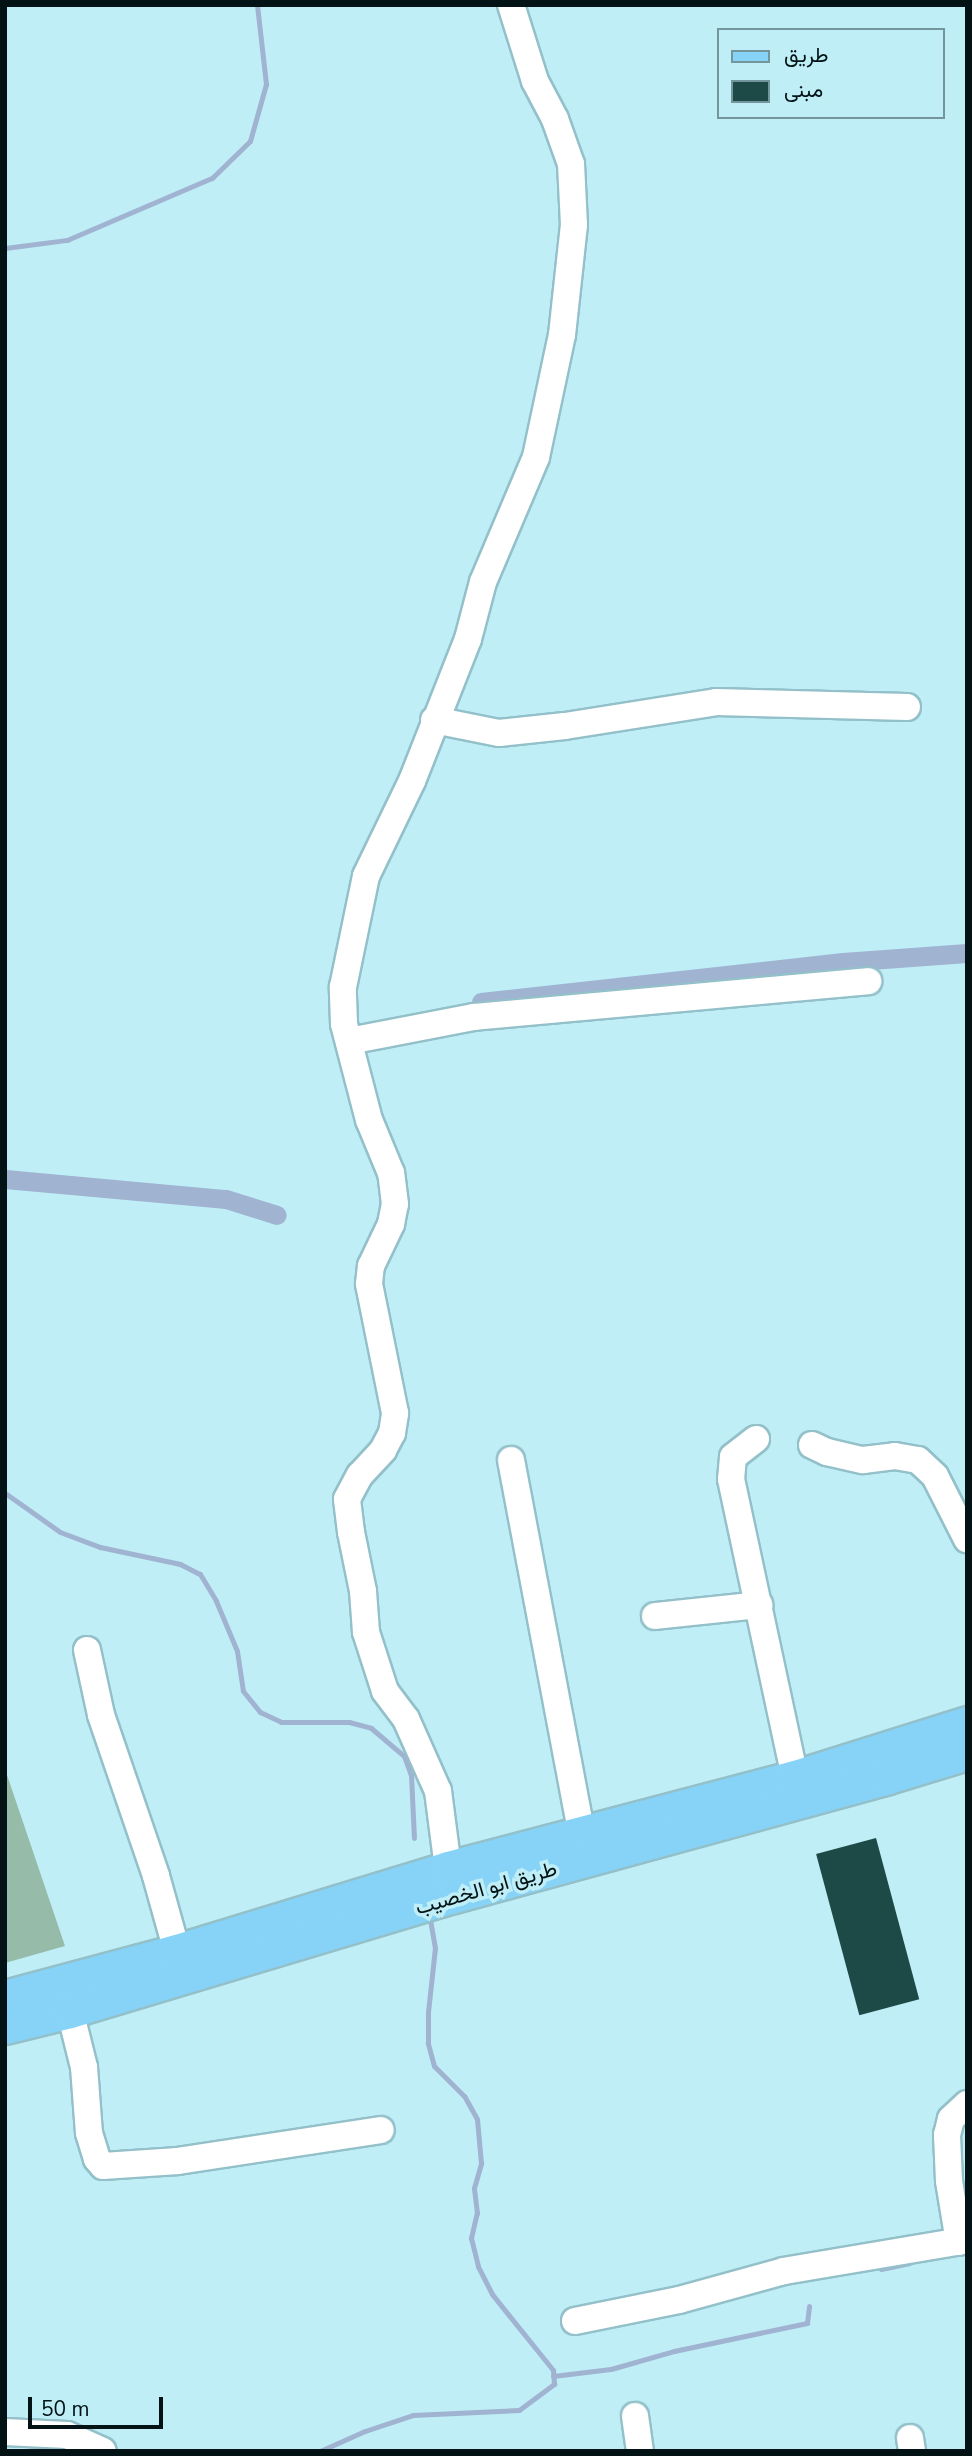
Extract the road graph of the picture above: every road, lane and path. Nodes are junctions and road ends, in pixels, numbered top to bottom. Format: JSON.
{"nodes":[{"id":1,"x":511,"y":5,"type":"edge"},
{"id":2,"x":907,"y":707,"type":"dead end"},
{"id":3,"x":434,"y":720,"type":"junction"},
{"id":4,"x":868,"y":981,"type":"dead end"},
{"id":5,"x":349,"y":1041,"type":"junction"},
{"id":6,"x":756,"y":1439,"type":"dead end"},
{"id":7,"x":812,"y":1446,"type":"dead end"},
{"id":8,"x":511,"y":1460,"type":"dead end"},
{"id":9,"x":967,"y":1539,"type":"edge"},
{"id":10,"x":759,"y":1605,"type":"junction"},
{"id":11,"x":655,"y":1616,"type":"dead end"},
{"id":12,"x":87,"y":1650,"type":"dead end"},
{"id":13,"x":967,"y":1723,"type":"edge"},
{"id":14,"x":967,"y":1752,"type":"edge"},
{"id":15,"x":795,"y":1777,"type":"junction"},
{"id":16,"x":581,"y":1832,"type":"junction"},
{"id":17,"x":448,"y":1868,"type":"junction"},
{"id":18,"x":177,"y":1951,"type":"junction"},
{"id":19,"x":5,"y":1997,"type":"edge"},
{"id":20,"x":70,"y":2011,"type":"junction"},
{"id":21,"x":5,"y":2027,"type":"edge"},
{"id":22,"x":967,"y":2104,"type":"edge"},
{"id":23,"x":381,"y":2130,"type":"dead end"},
{"id":24,"x":963,"y":2241,"type":"edge"},
{"id":25,"x":575,"y":2321,"type":"dead end"},
{"id":26,"x":635,"y":2416,"type":"dead end"},
{"id":27,"x":5,"y":2432,"type":"edge"},
{"id":28,"x":103,"y":2451,"type":"edge"},
{"id":29,"x":640,"y":2451,"type":"edge"}],
"edges":[{"from":1,"to":3,"type":"street"},
{"from":2,"to":3,"type":"street"},
{"from":3,"to":5,"type":"street"},
{"from":4,"to":5,"type":"street"},
{"from":5,"to":17,"type":"street"},
{"from":6,"to":10,"type":"street"},
{"from":7,"to":9,"type":"street"},
{"from":8,"to":16,"type":"street"},
{"from":10,"to":11,"type":"street"},
{"from":10,"to":15,"type":"street"},
{"from":12,"to":18,"type":"street"},
{"from":13,"to":15,"type":"main road","name":"طريق ابو الخصيب"},
{"from":14,"to":20,"type":"main road","name":"طريق ابو الخصيب"},
{"from":15,"to":16,"type":"main road","name":"طريق ابو الخصيب"},
{"from":16,"to":17,"type":"main road","name":"طريق ابو الخصيب"},
{"from":17,"to":18,"type":"main road","name":"طريق ابو الخصيب"},
{"from":18,"to":19,"type":"main road","name":"طريق ابو الخصيب"},
{"from":20,"to":21,"type":"main road","name":"طريق ابو الخصيب"},
{"from":20,"to":23,"type":"street"},
{"from":22,"to":24,"type":"street"},
{"from":24,"to":25,"type":"street"},
{"from":26,"to":29,"type":"street"},
{"from":27,"to":28,"type":"street"}]}
